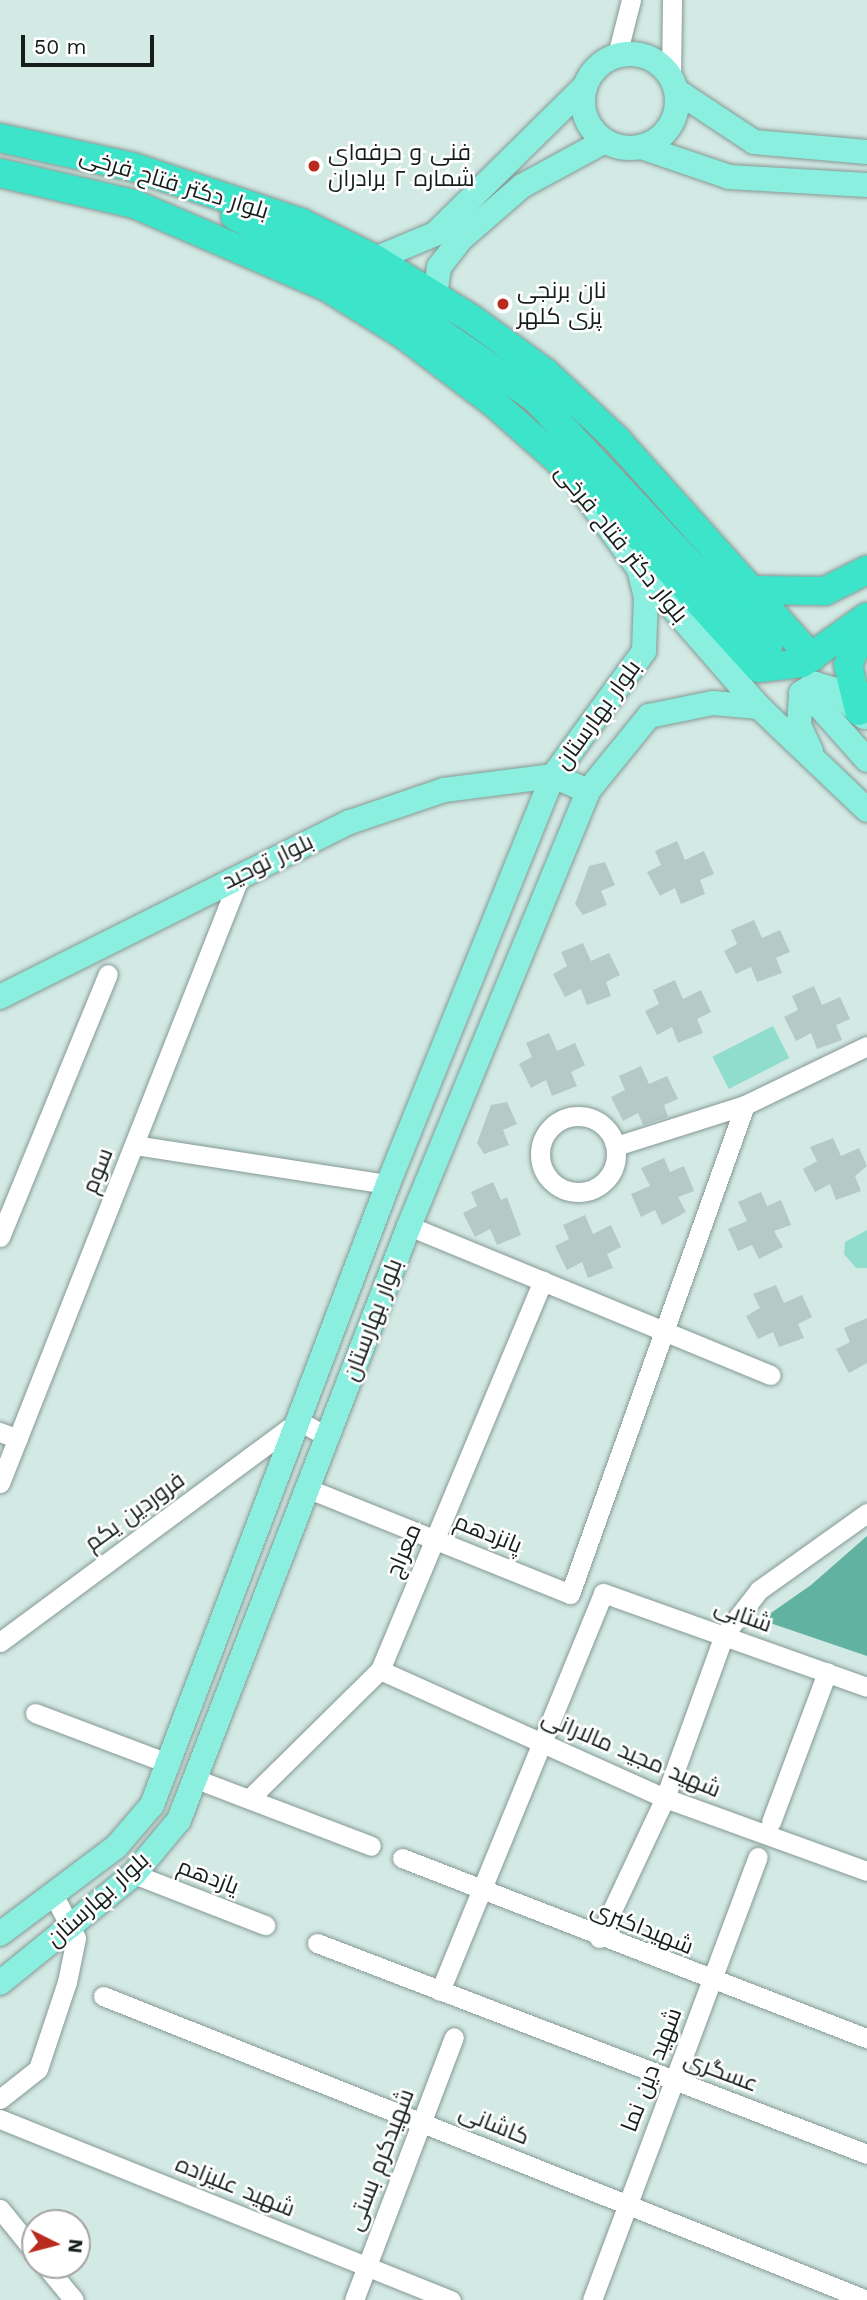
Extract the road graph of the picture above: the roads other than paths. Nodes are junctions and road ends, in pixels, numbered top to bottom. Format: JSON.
{"nodes":[{"id":1,"x":631,"y":0,"type":"edge"},
{"id":2,"x":672,"y":0,"type":"edge"},
{"id":3,"x":618,"y":55,"type":"junction"},
{"id":4,"x":674,"y":84,"type":"junction"},
{"id":5,"x":585,"y":86,"type":"junction"},
{"id":6,"x":0,"y":138,"type":"edge"},
{"id":7,"x":605,"y":141,"type":"junction"},
{"id":8,"x":641,"y":147,"type":"junction"},
{"id":9,"x":867,"y":152,"type":"edge"},
{"id":10,"x":133,"y":167,"type":"junction"},
{"id":11,"x":0,"y":173,"type":"edge"},
{"id":12,"x":867,"y":185,"type":"edge"},
{"id":13,"x":375,"y":259,"type":"junction"},
{"id":14,"x":435,"y":296,"type":"junction"},
{"id":15,"x":576,"y":482,"type":"junction"},
{"id":16,"x":639,"y":569,"type":"junction"},
{"id":17,"x":867,"y":570,"type":"edge"},
{"id":18,"x":752,"y":590,"type":"junction"},
{"id":19,"x":867,"y":619,"type":"edge"},
{"id":20,"x":768,"y":648,"type":"dead end"},
{"id":21,"x":812,"y":658,"type":"junction"},
{"id":22,"x":819,"y":706,"type":"dead end"},
{"id":23,"x":759,"y":707,"type":"junction"},
{"id":24,"x":863,"y":715,"type":"edge"},
{"id":25,"x":813,"y":756,"type":"junction"},
{"id":26,"x":867,"y":760,"type":"edge"},
{"id":27,"x":553,"y":776,"type":"junction"},
{"id":28,"x":588,"y":791,"type":"junction"},
{"id":29,"x":865,"y":811,"type":"edge"},
{"id":30,"x":240,"y":876,"type":"junction"},
{"id":31,"x":108,"y":974,"type":"dead end"},
{"id":32,"x":0,"y":998,"type":"edge"},
{"id":33,"x":867,"y":1046,"type":"edge"},
{"id":34,"x":745,"y":1105,"type":"junction"},
{"id":35,"x":135,"y":1145,"type":"junction"},
{"id":36,"x":616,"y":1146,"type":"dead end"},
{"id":37,"x":388,"y":1184,"type":"junction"},
{"id":38,"x":409,"y":1226,"type":"junction"},
{"id":39,"x":0,"y":1237,"type":"edge"},
{"id":40,"x":542,"y":1281,"type":"junction"},
{"id":41,"x":664,"y":1331,"type":"junction"},
{"id":42,"x":771,"y":1375,"type":"dead end"},
{"id":43,"x":299,"y":1421,"type":"junction"},
{"id":44,"x":9,"y":1435,"type":"edge"},
{"id":45,"x":328,"y":1437,"type":"junction"},
{"id":46,"x":0,"y":1483,"type":"edge"},
{"id":47,"x":309,"y":1489,"type":"junction"},
{"id":48,"x":867,"y":1513,"type":"edge"},
{"id":49,"x":436,"y":1540,"type":"junction"},
{"id":50,"x":724,"y":1635,"type":"junction"},
{"id":51,"x":0,"y":1642,"type":"edge"},
{"id":52,"x":380,"y":1670,"type":"junction"},
{"id":53,"x":827,"y":1672,"type":"junction"},
{"id":54,"x":867,"y":1687,"type":"edge"},
{"id":55,"x":35,"y":1713,"type":"dead end"},
{"id":56,"x":543,"y":1744,"type":"junction"},
{"id":57,"x":170,"y":1764,"type":"junction"},
{"id":58,"x":197,"y":1779,"type":"junction"},
{"id":59,"x":665,"y":1798,"type":"junction"},
{"id":60,"x":249,"y":1799,"type":"junction"},
{"id":61,"x":771,"y":1822,"type":"dead end"},
{"id":62,"x":371,"y":1846,"type":"dead end"},
{"id":63,"x":758,"y":1857,"type":"dead end"},
{"id":64,"x":402,"y":1858,"type":"dead end"},
{"id":65,"x":867,"y":1871,"type":"edge"},
{"id":66,"x":134,"y":1874,"type":"junction"},
{"id":67,"x":482,"y":1889,"type":"junction"},
{"id":68,"x":53,"y":1894,"type":"junction"},
{"id":69,"x":74,"y":1925,"type":"junction"},
{"id":70,"x":265,"y":1925,"type":"dead end"},
{"id":71,"x":0,"y":1934,"type":"edge"},
{"id":72,"x":599,"y":1938,"type":"junction"},
{"id":73,"x":317,"y":1943,"type":"dead end"},
{"id":74,"x":711,"y":1982,"type":"junction"},
{"id":75,"x":0,"y":1983,"type":"edge"},
{"id":76,"x":440,"y":1991,"type":"junction"},
{"id":77,"x":103,"y":1996,"type":"dead end"},
{"id":78,"x":454,"y":2037,"type":"dead end"},
{"id":79,"x":867,"y":2038,"type":"edge"},
{"id":80,"x":674,"y":2080,"type":"junction"},
{"id":81,"x":0,"y":2099,"type":"edge"},
{"id":82,"x":0,"y":2119,"type":"edge"},
{"id":83,"x":422,"y":2123,"type":"junction"},
{"id":84,"x":867,"y":2154,"type":"edge"},
{"id":85,"x":627,"y":2205,"type":"junction"},
{"id":86,"x":0,"y":2209,"type":"edge"},
{"id":87,"x":21,"y":2235,"type":"edge"},
{"id":88,"x":367,"y":2266,"type":"junction"},
{"id":89,"x":57,"y":2279,"type":"edge"},
{"id":90,"x":74,"y":2300,"type":"edge"},
{"id":91,"x":354,"y":2300,"type":"edge"},
{"id":92,"x":451,"y":2300,"type":"edge"},
{"id":93,"x":592,"y":2300,"type":"edge"},
{"id":94,"x":867,"y":2300,"type":"edge"}],
"edges":[{"from":1,"to":3,"type":"street"},
{"from":2,"to":4,"type":"street"},
{"from":3,"to":4,"type":"main road"},
{"from":3,"to":5,"type":"main road"},
{"from":4,"to":8,"type":"main road"},
{"from":4,"to":9,"type":"main road"},
{"from":5,"to":7,"type":"main road"},
{"from":5,"to":13,"type":"main road"},
{"from":6,"to":10,"type":"highway","name":"بلوار دکتر فتاح فرخی"},
{"from":7,"to":8,"type":"main road"},
{"from":7,"to":14,"type":"main road"},
{"from":8,"to":12,"type":"main road"},
{"from":10,"to":13,"type":"highway","name":"بلوار دکتر فتاح فرخی"},
{"from":10,"to":20,"type":"highway"},
{"from":11,"to":15,"type":"highway","name":"بلوار دکتر فتاح فرخی"},
{"from":13,"to":14,"type":"highway","name":"بلوار دکتر فتاح فرخی"},
{"from":14,"to":18,"type":"highway","name":"بلوار دکتر فتاح فرخی"},
{"from":15,"to":16,"type":"main road","name":"بلوار دکتر فتاح فرخی"},
{"from":15,"to":21,"type":"highway"},
{"from":16,"to":23,"type":"main road","name":"بلوار دکتر فتاح فرخی"},
{"from":16,"to":27,"type":"main road","name":"بلوار بهارستان"},
{"from":17,"to":18,"type":"highway"},
{"from":18,"to":21,"type":"highway","name":"بلوار دکتر فتاح فرخی"},
{"from":19,"to":21,"type":"highway"},
{"from":19,"to":24,"type":"highway"},
{"from":22,"to":26,"type":"main road"},
{"from":23,"to":25,"type":"main road","name":"بلوار دکتر فتاح فرخی"},
{"from":23,"to":28,"type":"main road","name":"بلوار بهارستان"},
{"from":24,"to":25,"type":"main road"},
{"from":25,"to":29,"type":"main road","name":"بلوار دکتر فتاح فرخی"},
{"from":27,"to":28,"type":"main road"},
{"from":27,"to":30,"type":"main road","name":"بلوار توحید"},
{"from":27,"to":37,"type":"main road","name":"بلوار بهارستان"},
{"from":28,"to":38,"type":"main road","name":"بلوار بهارستان"},
{"from":30,"to":32,"type":"main road","name":"بلوار توحید"},
{"from":30,"to":35,"type":"street","name":"سوم"},
{"from":31,"to":39,"type":"street"},
{"from":33,"to":34,"type":"street"},
{"from":34,"to":36,"type":"street"},
{"from":34,"to":41,"type":"street"},
{"from":35,"to":37,"type":"street"},
{"from":35,"to":44,"type":"street","name":"سوم"},
{"from":37,"to":43,"type":"main road","name":"بلوار بهارستان"},
{"from":38,"to":40,"type":"street"},
{"from":38,"to":45,"type":"main road","name":"بلوار بهارستان"},
{"from":40,"to":41,"type":"street"},
{"from":40,"to":49,"type":"street","name":"معراج"},
{"from":41,"to":42,"type":"street"},
{"from":41,"to":49,"type":"street","name":"پانزدهم"},
{"from":43,"to":45,"type":"street"},
{"from":43,"to":51,"type":"street","name":"فروردین یکم"},
{"from":43,"to":57,"type":"main road","name":"بلوار بهارستان"},
{"from":44,"to":46,"type":"street","name":"سوم"},
{"from":45,"to":47,"type":"main road","name":"بلوار بهارستان"},
{"from":47,"to":49,"type":"street","name":"پانزدهم"},
{"from":47,"to":58,"type":"main road","name":"بلوار بهارستان"},
{"from":48,"to":50,"type":"street"},
{"from":49,"to":52,"type":"street","name":"معراج"},
{"from":50,"to":53,"type":"street","name":"شتابی"},
{"from":50,"to":56,"type":"street","name":"شتابی"},
{"from":50,"to":59,"type":"street"},
{"from":52,"to":56,"type":"street","name":"شهید مجید مالارانی"},
{"from":52,"to":60,"type":"street","name":"معراج"},
{"from":53,"to":54,"type":"street","name":"شتابی"},
{"from":53,"to":61,"type":"street"},
{"from":55,"to":57,"type":"street"},
{"from":56,"to":59,"type":"street","name":"شهید مجید مالارانی"},
{"from":56,"to":67,"type":"street"},
{"from":57,"to":68,"type":"main road","name":"بلوار بهارستان"},
{"from":58,"to":60,"type":"street"},
{"from":58,"to":66,"type":"main road","name":"بلوار بهارستان"},
{"from":59,"to":65,"type":"street","name":"شهید مجید مالارانی"},
{"from":59,"to":72,"type":"street"},
{"from":60,"to":62,"type":"street"},
{"from":63,"to":74,"type":"street","name":"شهید دین نما"},
{"from":64,"to":67,"type":"street","name":"شهیداکبری"},
{"from":66,"to":69,"type":"main road","name":"بلوار بهارستان"},
{"from":66,"to":70,"type":"street","name":"یازدهم"},
{"from":67,"to":72,"type":"street","name":"شهیداکبری"},
{"from":67,"to":76,"type":"street"},
{"from":68,"to":69,"type":"street"},
{"from":68,"to":71,"type":"main road","name":"بلوار بهارستان"},
{"from":69,"to":75,"type":"main road","name":"بلوار بهارستان"},
{"from":69,"to":81,"type":"street"},
{"from":72,"to":74,"type":"street","name":"شهیداکبری"},
{"from":73,"to":76,"type":"street"},
{"from":74,"to":79,"type":"street","name":"شهیداکبری"},
{"from":74,"to":80,"type":"street","name":"شهید دین نما"},
{"from":76,"to":80,"type":"street","name":"عسگری"},
{"from":77,"to":83,"type":"street","name":"کاشانی"},
{"from":78,"to":83,"type":"street","name":"شهیدکرم بستی"},
{"from":80,"to":84,"type":"street","name":"عسگری"},
{"from":80,"to":85,"type":"street","name":"شهید دین نما"},
{"from":82,"to":88,"type":"street","name":"شهید علیزاده"},
{"from":83,"to":85,"type":"street","name":"کاشانی"},
{"from":83,"to":88,"type":"street","name":"شهیدکرم بستی"},
{"from":85,"to":93,"type":"street","name":"شهید دین نما"},
{"from":85,"to":94,"type":"street","name":"کاشانی"},
{"from":86,"to":87,"type":"street"},
{"from":88,"to":91,"type":"street","name":"شهیدکرم بستی"},
{"from":88,"to":92,"type":"street","name":"شهید علیزاده"},
{"from":89,"to":90,"type":"street"}]}
